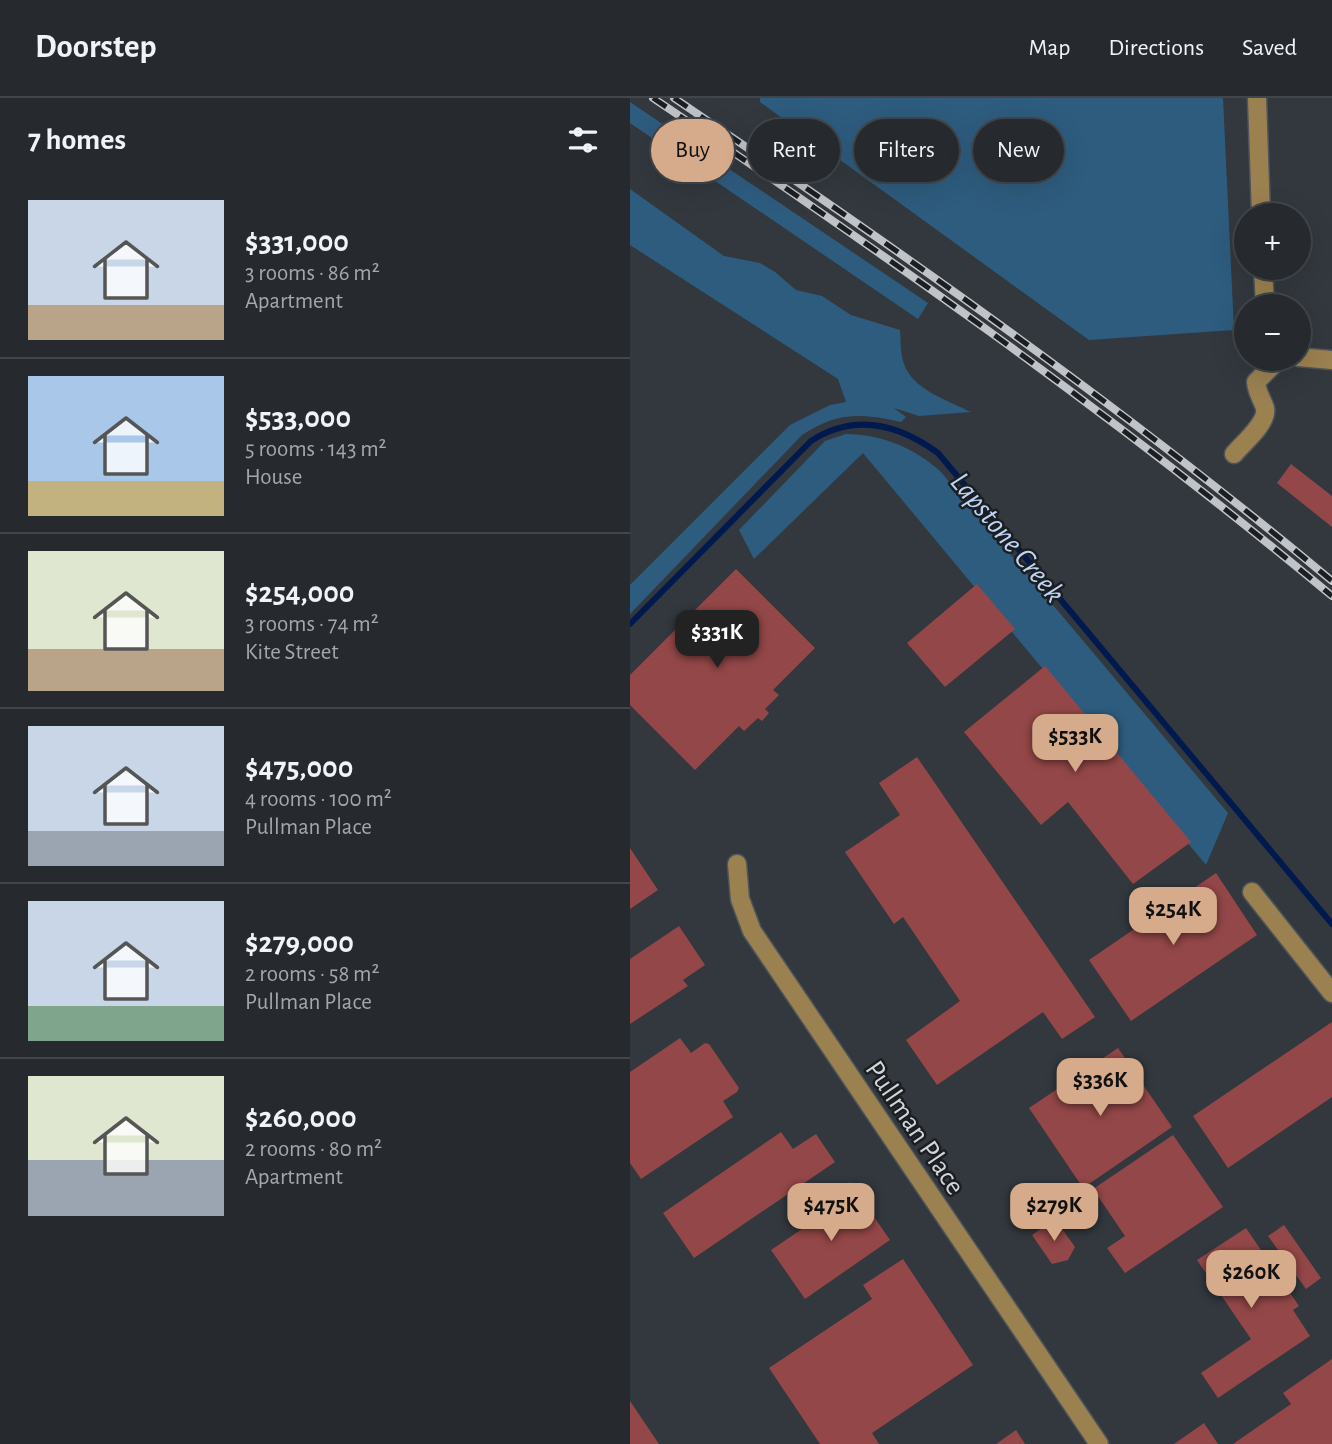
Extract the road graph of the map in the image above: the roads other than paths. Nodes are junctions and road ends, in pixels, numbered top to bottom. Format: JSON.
{"nodes":[{"id":1,"x":1257,"y":98,"type":"edge"},
{"id":2,"x":1261,"y":203,"type":"edge"},
{"id":3,"x":1311,"y":358,"type":"edge"},
{"id":4,"x":1332,"y":360,"type":"edge"},
{"id":5,"x":1267,"y":371,"type":"edge"},
{"id":6,"x":1234,"y":454,"type":"dead end"},
{"id":7,"x":737,"y":864,"type":"dead end"},
{"id":8,"x":1252,"y":892,"type":"dead end"},
{"id":9,"x":1332,"y":993,"type":"edge"},
{"id":10,"x":1099,"y":1444,"type":"edge"}],
"edges":[{"from":1,"to":2,"type":"street"},
{"from":3,"to":4,"type":"street"},
{"from":5,"to":6,"type":"street"},
{"from":7,"to":10,"type":"street","name":"Pullman Place"},
{"from":8,"to":9,"type":"street"}]}
